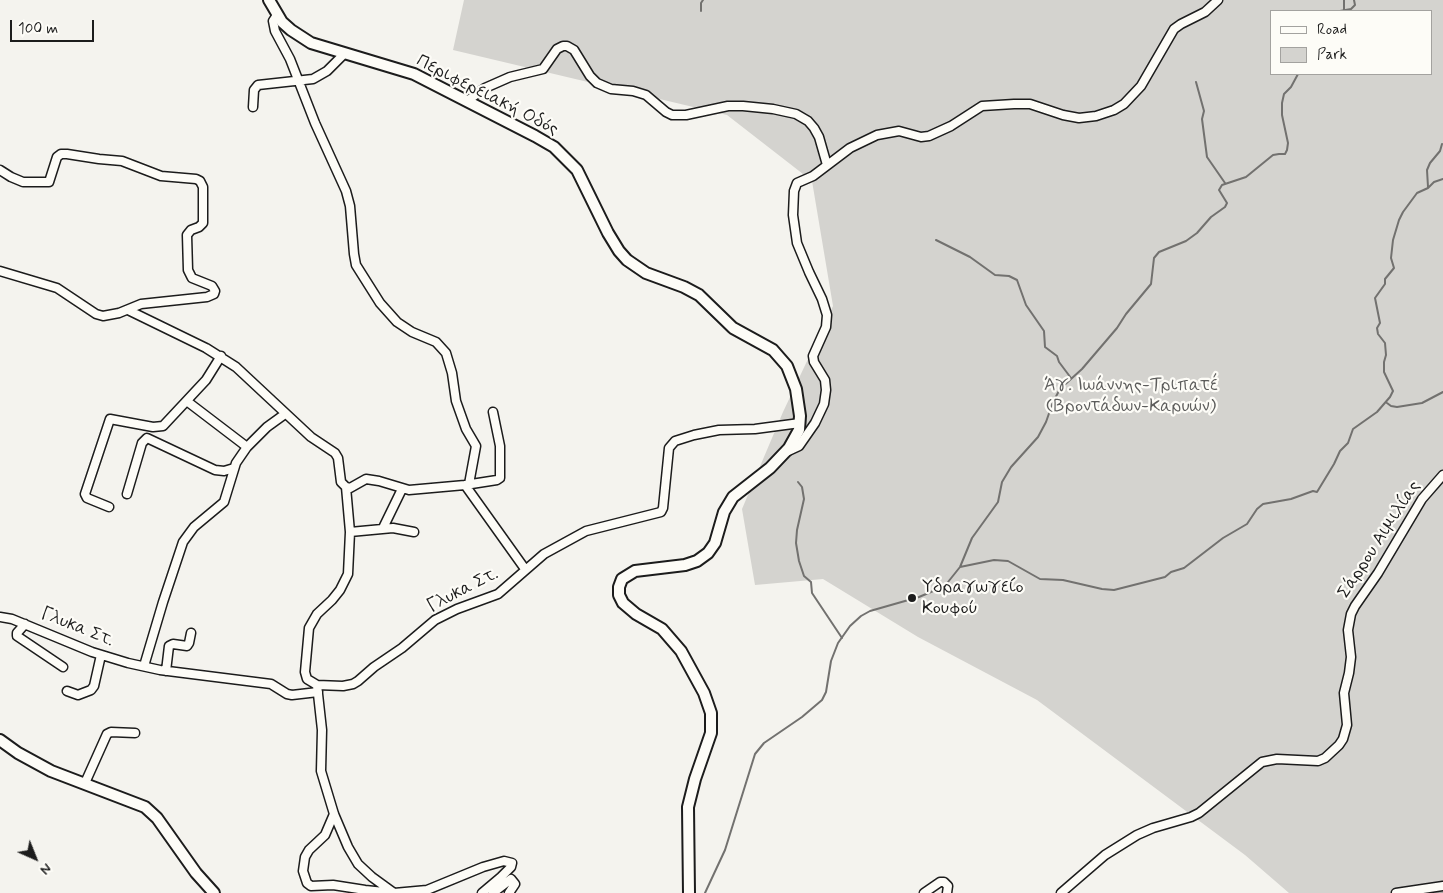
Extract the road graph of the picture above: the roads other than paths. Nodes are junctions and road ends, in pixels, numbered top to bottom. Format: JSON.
{"nodes":[{"id":1,"x":269,"y":0,"type":"edge"},
{"id":2,"x":1218,"y":0,"type":"edge"},
{"id":3,"x":277,"y":15,"type":"junction"},
{"id":4,"x":344,"y":54,"type":"junction"},
{"id":5,"x":297,"y":81,"type":"junction"},
{"id":6,"x":467,"y":101,"type":"junction"},
{"id":7,"x":253,"y":107,"type":"dead end"},
{"id":8,"x":827,"y":165,"type":"junction"},
{"id":9,"x":0,"y":170,"type":"edge"},
{"id":10,"x":0,"y":271,"type":"edge"},
{"id":11,"x":128,"y":310,"type":"junction"},
{"id":12,"x":221,"y":356,"type":"junction"},
{"id":13,"x":188,"y":402,"type":"junction"},
{"id":14,"x":492,"y":412,"type":"dead end"},
{"id":15,"x":285,"y":414,"type":"junction"},
{"id":16,"x":800,"y":423,"type":"junction"},
{"id":17,"x":247,"y":447,"type":"junction"},
{"id":18,"x":786,"y":452,"type":"junction"},
{"id":19,"x":234,"y":468,"type":"junction"},
{"id":20,"x":1443,"y":475,"type":"edge"},
{"id":21,"x":467,"y":484,"type":"junction"},
{"id":22,"x":346,"y":488,"type":"junction"},
{"id":23,"x":402,"y":489,"type":"junction"},
{"id":24,"x":127,"y":494,"type":"dead end"},
{"id":25,"x":109,"y":507,"type":"dead end"},
{"id":26,"x":383,"y":528,"type":"junction"},
{"id":27,"x":350,"y":532,"type":"junction"},
{"id":28,"x":414,"y":532,"type":"dead end"},
{"id":29,"x":525,"y":569,"type":"junction"},
{"id":30,"x":0,"y":617,"type":"edge"},
{"id":31,"x":25,"y":624,"type":"junction"},
{"id":32,"x":191,"y":632,"type":"dead end"},
{"id":33,"x":101,"y":655,"type":"junction"},
{"id":34,"x":144,"y":666,"type":"junction"},
{"id":35,"x":62,"y":667,"type":"dead end"},
{"id":36,"x":166,"y":670,"type":"junction"},
{"id":37,"x":318,"y":689,"type":"junction"},
{"id":38,"x":67,"y":691,"type":"dead end"},
{"id":39,"x":135,"y":733,"type":"dead end"},
{"id":40,"x":0,"y":740,"type":"edge"},
{"id":41,"x":85,"y":783,"type":"junction"},
{"id":42,"x":334,"y":814,"type":"junction"},
{"id":43,"x":1443,"y":886,"type":"edge"},
{"id":44,"x":394,"y":892,"type":"edge"},
{"id":45,"x":214,"y":893,"type":"edge"},
{"id":46,"x":482,"y":893,"type":"edge"},
{"id":47,"x":493,"y":893,"type":"edge"},
{"id":48,"x":510,"y":893,"type":"edge"},
{"id":49,"x":689,"y":893,"type":"edge"},
{"id":50,"x":924,"y":893,"type":"edge"},
{"id":51,"x":947,"y":893,"type":"edge"},
{"id":52,"x":1061,"y":893,"type":"edge"},
{"id":53,"x":1396,"y":893,"type":"edge"}],
"edges":[{"from":1,"to":3,"type":"main road","name":"Περιφερειακή Οδός"},
{"from":2,"to":8,"type":"street"},
{"from":3,"to":4,"type":"main road","name":"Περιφερειακή Οδός"},
{"from":3,"to":5,"type":"street"},
{"from":4,"to":5,"type":"street"},
{"from":4,"to":6,"type":"main road","name":"Περιφερειακή Οδός"},
{"from":5,"to":7,"type":"street"},
{"from":5,"to":21,"type":"street"},
{"from":6,"to":8,"type":"street"},
{"from":6,"to":16,"type":"main road","name":"Περιφερειακή Οδός"},
{"from":8,"to":18,"type":"street"},
{"from":9,"to":11,"type":"street"},
{"from":10,"to":11,"type":"street"},
{"from":11,"to":12,"type":"street"},
{"from":12,"to":13,"type":"street"},
{"from":12,"to":15,"type":"street"},
{"from":13,"to":17,"type":"street"},
{"from":13,"to":25,"type":"street"},
{"from":14,"to":21,"type":"street"},
{"from":15,"to":17,"type":"street"},
{"from":15,"to":22,"type":"street"},
{"from":16,"to":18,"type":"main road","name":"Περιφερειακή Οδός"},
{"from":16,"to":29,"type":"street","name":"Γλυκα Στ."},
{"from":17,"to":19,"type":"street"},
{"from":18,"to":49,"type":"main road","name":"Περιφερειακή Οδός"},
{"from":19,"to":24,"type":"street"},
{"from":19,"to":34,"type":"street"},
{"from":20,"to":52,"type":"street","name":"Σάρρου Αιμιλίας"},
{"from":21,"to":23,"type":"street"},
{"from":21,"to":29,"type":"street"},
{"from":22,"to":23,"type":"street"},
{"from":22,"to":27,"type":"street"},
{"from":23,"to":26,"type":"street"},
{"from":26,"to":27,"type":"street"},
{"from":26,"to":28,"type":"street"},
{"from":27,"to":37,"type":"street"},
{"from":29,"to":37,"type":"street","name":"Γλυκα Στ."},
{"from":30,"to":31,"type":"street","name":"Γλυκα Στ."},
{"from":31,"to":33,"type":"street","name":"Γλυκα Στ."},
{"from":31,"to":35,"type":"street"},
{"from":32,"to":36,"type":"street"},
{"from":33,"to":34,"type":"street","name":"Γλυκα Στ."},
{"from":33,"to":38,"type":"street"},
{"from":34,"to":36,"type":"street","name":"Γλυκα Στ."},
{"from":36,"to":37,"type":"street","name":"Γλυκα Στ."},
{"from":37,"to":42,"type":"street"},
{"from":39,"to":41,"type":"street"},
{"from":40,"to":41,"type":"main road"},
{"from":41,"to":45,"type":"main road"},
{"from":42,"to":44,"type":"street"},
{"from":42,"to":44,"type":"street"},
{"from":43,"to":53,"type":"street"},
{"from":44,"to":46,"type":"street"},
{"from":47,"to":48,"type":"street"},
{"from":50,"to":51,"type":"street"}]}
